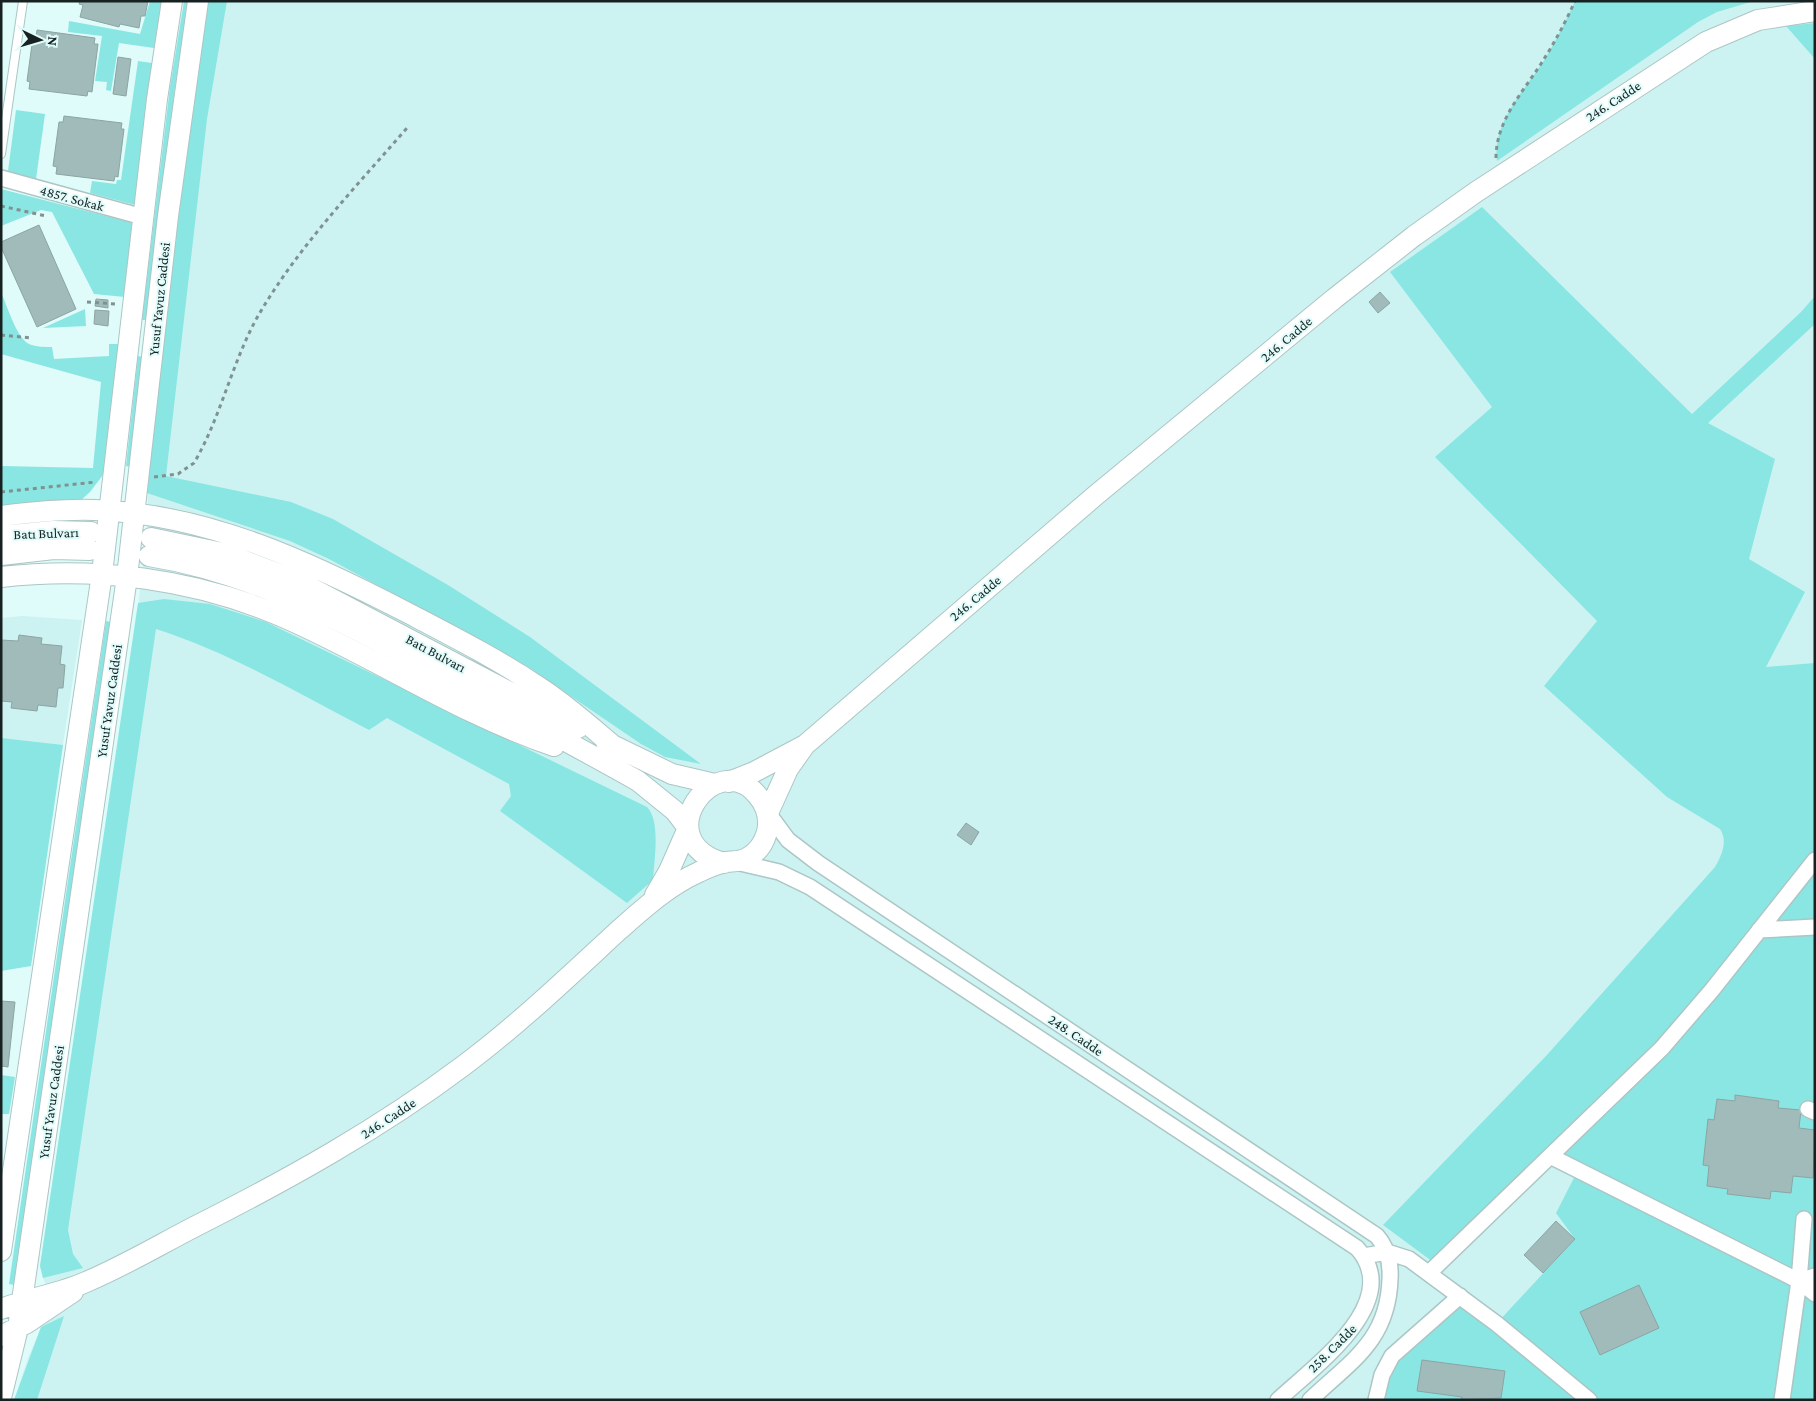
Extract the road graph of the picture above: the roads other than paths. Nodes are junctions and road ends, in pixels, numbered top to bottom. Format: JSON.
{"nodes":[{"id":1,"x":23,"y":1,"type":"edge"},
{"id":2,"x":172,"y":1,"type":"edge"},
{"id":3,"x":198,"y":1,"type":"edge"},
{"id":4,"x":1815,"y":11,"type":"edge"},
{"id":5,"x":1,"y":154,"type":"edge"},
{"id":6,"x":1,"y":178,"type":"edge"},
{"id":7,"x":143,"y":217,"type":"junction"},
{"id":8,"x":130,"y":337,"type":"junction"},
{"id":9,"x":154,"y":339,"type":"junction"},
{"id":10,"x":111,"y":511,"type":"junction"},
{"id":11,"x":134,"y":514,"type":"junction"},
{"id":12,"x":1,"y":516,"type":"edge"},
{"id":13,"x":1,"y":536,"type":"edge"},
{"id":14,"x":150,"y":547,"type":"tunnel mouth"},
{"id":15,"x":1,"y":555,"type":"edge"},
{"id":16,"x":102,"y":574,"type":"junction"},
{"id":17,"x":126,"y":576,"type":"junction"},
{"id":18,"x":1,"y":577,"type":"edge"},
{"id":19,"x":805,"y":745,"type":"junction"},
{"id":20,"x":612,"y":756,"type":"junction"},
{"id":21,"x":722,"y":783,"type":"junction"},
{"id":22,"x":768,"y":813,"type":"junction"},
{"id":23,"x":688,"y":828,"type":"junction"},
{"id":24,"x":1815,"y":860,"type":"edge"},
{"id":25,"x":730,"y":862,"type":"junction"},
{"id":26,"x":652,"y":900,"type":"junction"},
{"id":27,"x":1815,"y":927,"type":"edge"},
{"id":28,"x":1759,"y":930,"type":"junction"},
{"id":29,"x":1550,"y":1156,"type":"junction"},
{"id":30,"x":1804,"y":1219,"type":"dead end"},
{"id":31,"x":1,"y":1251,"type":"edge"},
{"id":32,"x":1387,"y":1252,"type":"junction"},
{"id":33,"x":1364,"y":1256,"type":"junction"},
{"id":34,"x":1429,"y":1274,"type":"junction"},
{"id":35,"x":1815,"y":1276,"type":"edge"},
{"id":36,"x":1799,"y":1281,"type":"junction"},
{"id":37,"x":87,"y":1282,"type":"junction"},
{"id":38,"x":1815,"y":1294,"type":"edge"},
{"id":39,"x":1460,"y":1296,"type":"junction"},
{"id":40,"x":22,"y":1302,"type":"junction"},
{"id":41,"x":1,"y":1309,"type":"edge"},
{"id":42,"x":10,"y":1332,"type":"edge"},
{"id":43,"x":1,"y":1398,"type":"edge"},
{"id":44,"x":1278,"y":1400,"type":"edge"},
{"id":45,"x":1310,"y":1400,"type":"edge"},
{"id":46,"x":1376,"y":1400,"type":"edge"},
{"id":47,"x":1589,"y":1400,"type":"edge"},
{"id":48,"x":1782,"y":1400,"type":"edge"}],
"edges":[{"from":1,"to":5,"type":"lane"},
{"from":2,"to":7,"type":"street","name":"Yusuf Yavuz Caddesi"},
{"from":3,"to":9,"type":"street","name":"Yusuf Yavuz Caddesi"},
{"from":4,"to":19,"type":"street","name":"246. Cadde"},
{"from":6,"to":7,"type":"street","name":"4857. Sokak"},
{"from":7,"to":8,"type":"street","name":"Yusuf Yavuz Caddesi"},
{"from":8,"to":9,"type":"street"},
{"from":8,"to":10,"type":"street","name":"Yusuf Yavuz Caddesi"},
{"from":9,"to":11,"type":"street","name":"Yusuf Yavuz Caddesi"},
{"from":10,"to":11,"type":"street"},
{"from":10,"to":12,"type":"street"},
{"from":10,"to":16,"type":"street","name":"Yusuf Yavuz Caddesi"},
{"from":11,"to":17,"type":"street","name":"Yusuf Yavuz Caddesi"},
{"from":11,"to":20,"type":"street"},
{"from":13,"to":15,"type":"street","name":"Batı Bulvarı"},
{"from":14,"to":20,"type":"street","name":"Batı Bulvarı"},
{"from":16,"to":17,"type":"street"},
{"from":16,"to":18,"type":"street"},
{"from":16,"to":31,"type":"street","name":"Yusuf Yavuz Caddesi"},
{"from":17,"to":20,"type":"street"},
{"from":17,"to":40,"type":"street","name":"Yusuf Yavuz Caddesi"},
{"from":19,"to":21,"type":"street","name":"246. Cadde"},
{"from":19,"to":22,"type":"street","name":"246. Cadde"},
{"from":20,"to":21,"type":"street","name":"Batı Bulvarı"},
{"from":20,"to":23,"type":"street","name":"Batı Bulvarı"},
{"from":21,"to":22,"type":"street"},
{"from":21,"to":23,"type":"street"},
{"from":22,"to":25,"type":"street"},
{"from":22,"to":32,"type":"street","name":"248. Cadde"},
{"from":23,"to":25,"type":"street"},
{"from":23,"to":26,"type":"street","name":"246. Cadde"},
{"from":24,"to":28,"type":"street"},
{"from":25,"to":26,"type":"street","name":"246. Cadde"},
{"from":25,"to":33,"type":"street","name":"248. Cadde"},
{"from":26,"to":37,"type":"street","name":"246. Cadde"},
{"from":27,"to":28,"type":"street"},
{"from":28,"to":29,"type":"street"},
{"from":29,"to":34,"type":"street"},
{"from":29,"to":36,"type":"street"},
{"from":30,"to":36,"type":"street"},
{"from":32,"to":33,"type":"street"},
{"from":32,"to":34,"type":"street"},
{"from":32,"to":45,"type":"street","name":"258. Cadde"},
{"from":33,"to":44,"type":"street","name":"258. Cadde"},
{"from":34,"to":39,"type":"street"},
{"from":35,"to":36,"type":"street"},
{"from":36,"to":38,"type":"street"},
{"from":36,"to":48,"type":"street"},
{"from":37,"to":40,"type":"street","name":"246. Cadde"},
{"from":37,"to":42,"type":"street","name":"246. Cadde"},
{"from":39,"to":46,"type":"street"},
{"from":39,"to":47,"type":"street"},
{"from":40,"to":41,"type":"street","name":"246. Cadde"},
{"from":40,"to":42,"type":"street","name":"Yusuf Yavuz Caddesi"},
{"from":42,"to":43,"type":"street","name":"Yusuf Yavuz Caddesi"}]}
